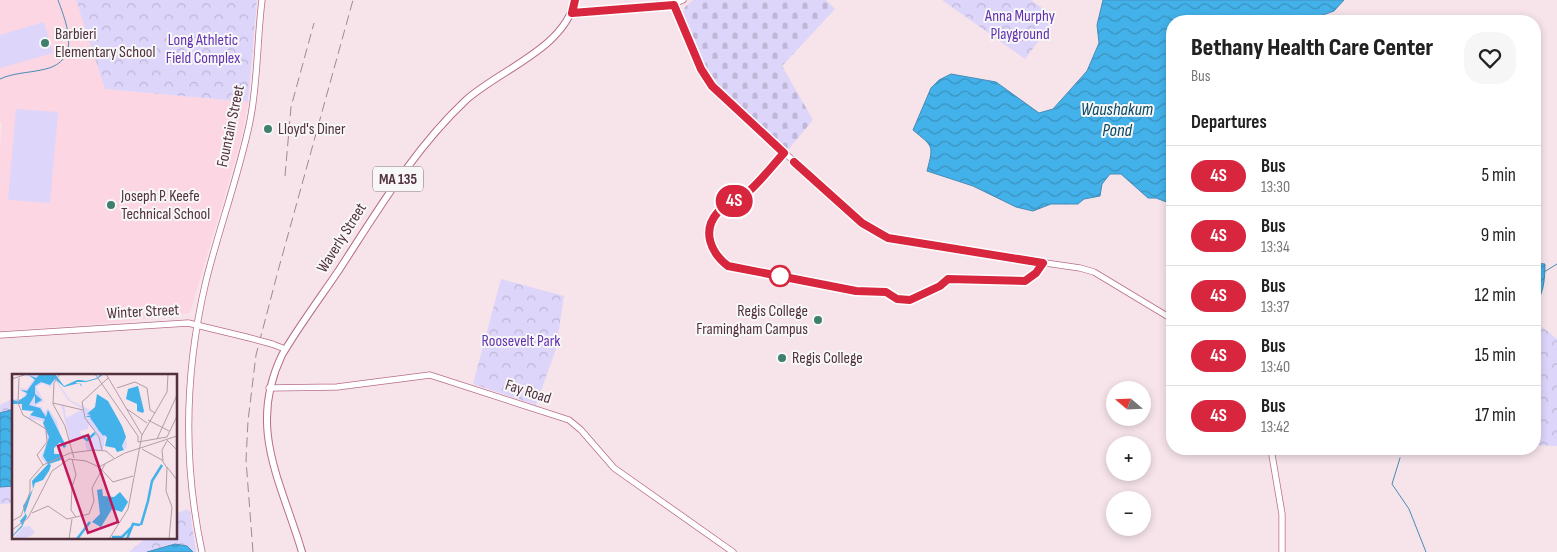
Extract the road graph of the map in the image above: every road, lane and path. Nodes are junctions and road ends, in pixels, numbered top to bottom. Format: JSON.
{"nodes":[{"id":1,"x":262,"y":0,"type":"edge"},
{"id":2,"x":575,"y":0,"type":"edge"},
{"id":3,"x":684,"y":0,"type":"edge"},
{"id":4,"x":673,"y":2,"type":"edge"},
{"id":5,"x":572,"y":13,"type":"junction"},
{"id":6,"x":1166,"y":315,"type":"edge"},
{"id":7,"x":197,"y":325,"type":"junction"},
{"id":8,"x":0,"y":335,"type":"edge"},
{"id":9,"x":285,"y":349,"type":"junction"},
{"id":10,"x":269,"y":388,"type":"junction"},
{"id":11,"x":1272,"y":455,"type":"edge"},
{"id":12,"x":202,"y":552,"type":"edge"},
{"id":13,"x":302,"y":552,"type":"edge"},
{"id":14,"x":733,"y":552,"type":"edge"},
{"id":15,"x":1282,"y":552,"type":"edge"}],
"edges":[{"from":1,"to":7,"type":"street","name":"Fountain Street"},
{"from":2,"to":5,"type":"main road","name":"Waverly Street","number":"MA 135"},
{"from":3,"to":4,"type":"street"},
{"from":4,"to":5,"type":"street"},
{"from":4,"to":6,"type":"street"},
{"from":5,"to":9,"type":"main road","name":"Waverly Street","number":"MA 135"},
{"from":7,"to":8,"type":"street","name":"Winter Street"},
{"from":7,"to":9,"type":"street","name":"Winter Street","bridge":true},
{"from":7,"to":12,"type":"street","name":"Fountain Street"},
{"from":9,"to":10,"type":"main road","name":"Waverly Street","number":"MA 135"},
{"from":10,"to":13,"type":"main road","name":"Waverly Street","number":"MA 135"},
{"from":10,"to":14,"type":"street","name":"Fay Road"},
{"from":11,"to":15,"type":"street"}]}
